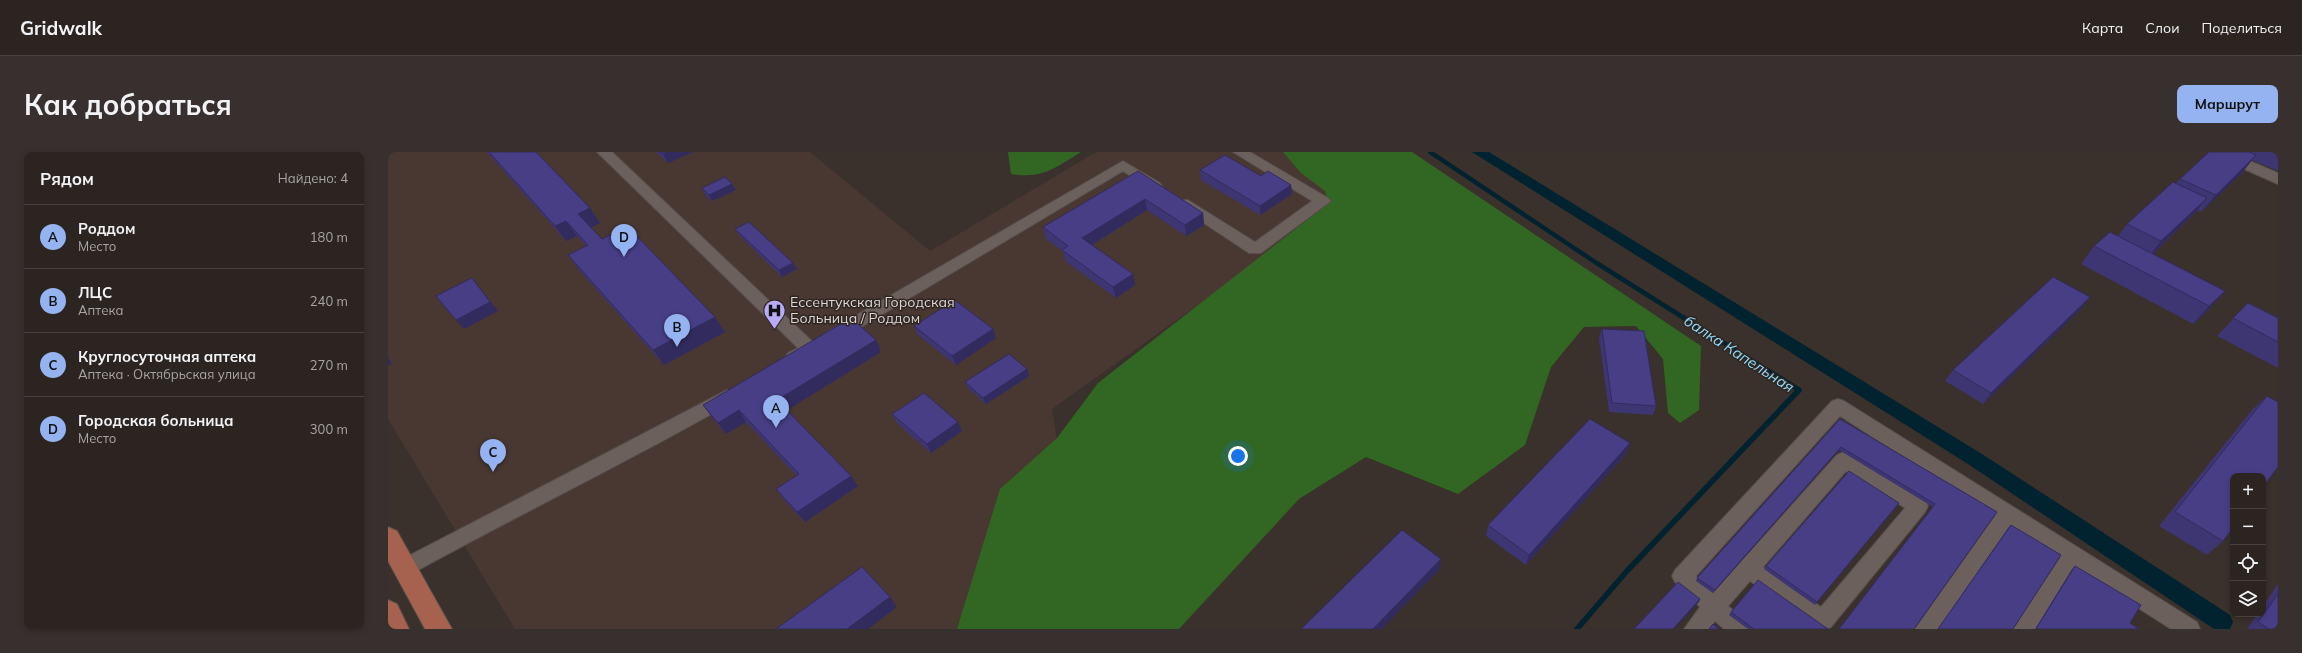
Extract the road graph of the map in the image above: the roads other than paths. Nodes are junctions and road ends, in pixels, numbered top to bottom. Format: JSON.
{"nodes":[{"id":1,"x":604,"y":152,"type":"edge"},
{"id":2,"x":1240,"y":152,"type":"edge"},
{"id":3,"x":2216,"y":152,"type":"edge"},
{"id":4,"x":2278,"y":179,"type":"edge"},
{"id":5,"x":810,"y":349,"type":"junction"},
{"id":6,"x":776,"y":368,"type":"edge"},
{"id":7,"x":743,"y":388,"type":"edge"},
{"id":8,"x":2007,"y":514,"type":"junction"},
{"id":9,"x":388,"y":538,"type":"edge"},
{"id":10,"x":2074,"y":555,"type":"junction"},
{"id":11,"x":1748,"y":568,"type":"junction"},
{"id":12,"x":396,"y":573,"type":"edge"},
{"id":13,"x":1714,"y":607,"type":"junction"},
{"id":14,"x":388,"y":612,"type":"edge"},
{"id":15,"x":396,"y":629,"type":"edge"},
{"id":16,"x":434,"y":629,"type":"edge"},
{"id":17,"x":1695,"y":629,"type":"edge"},
{"id":18,"x":1739,"y":629,"type":"edge"},
{"id":19,"x":1926,"y":629,"type":"edge"},
{"id":20,"x":2024,"y":629,"type":"edge"},
{"id":21,"x":2189,"y":629,"type":"edge"}],
"edges":[{"from":1,"to":5,"type":"lane"},
{"from":2,"to":5,"type":"lane"},
{"from":3,"to":4,"type":"lane"},
{"from":5,"to":6,"type":"lane"},
{"from":7,"to":12,"type":"lane"},
{"from":8,"to":10,"type":"lane"},
{"from":8,"to":13,"type":"lane"},
{"from":8,"to":19,"type":"lane"},
{"from":9,"to":12,"type":"main road"},
{"from":10,"to":20,"type":"lane"},
{"from":10,"to":21,"type":"lane"},
{"from":11,"to":11,"type":"lane"},
{"from":11,"to":13,"type":"lane"},
{"from":12,"to":16,"type":"main road"},
{"from":13,"to":17,"type":"lane"},
{"from":13,"to":18,"type":"lane"},
{"from":14,"to":15,"type":"main road"}]}
